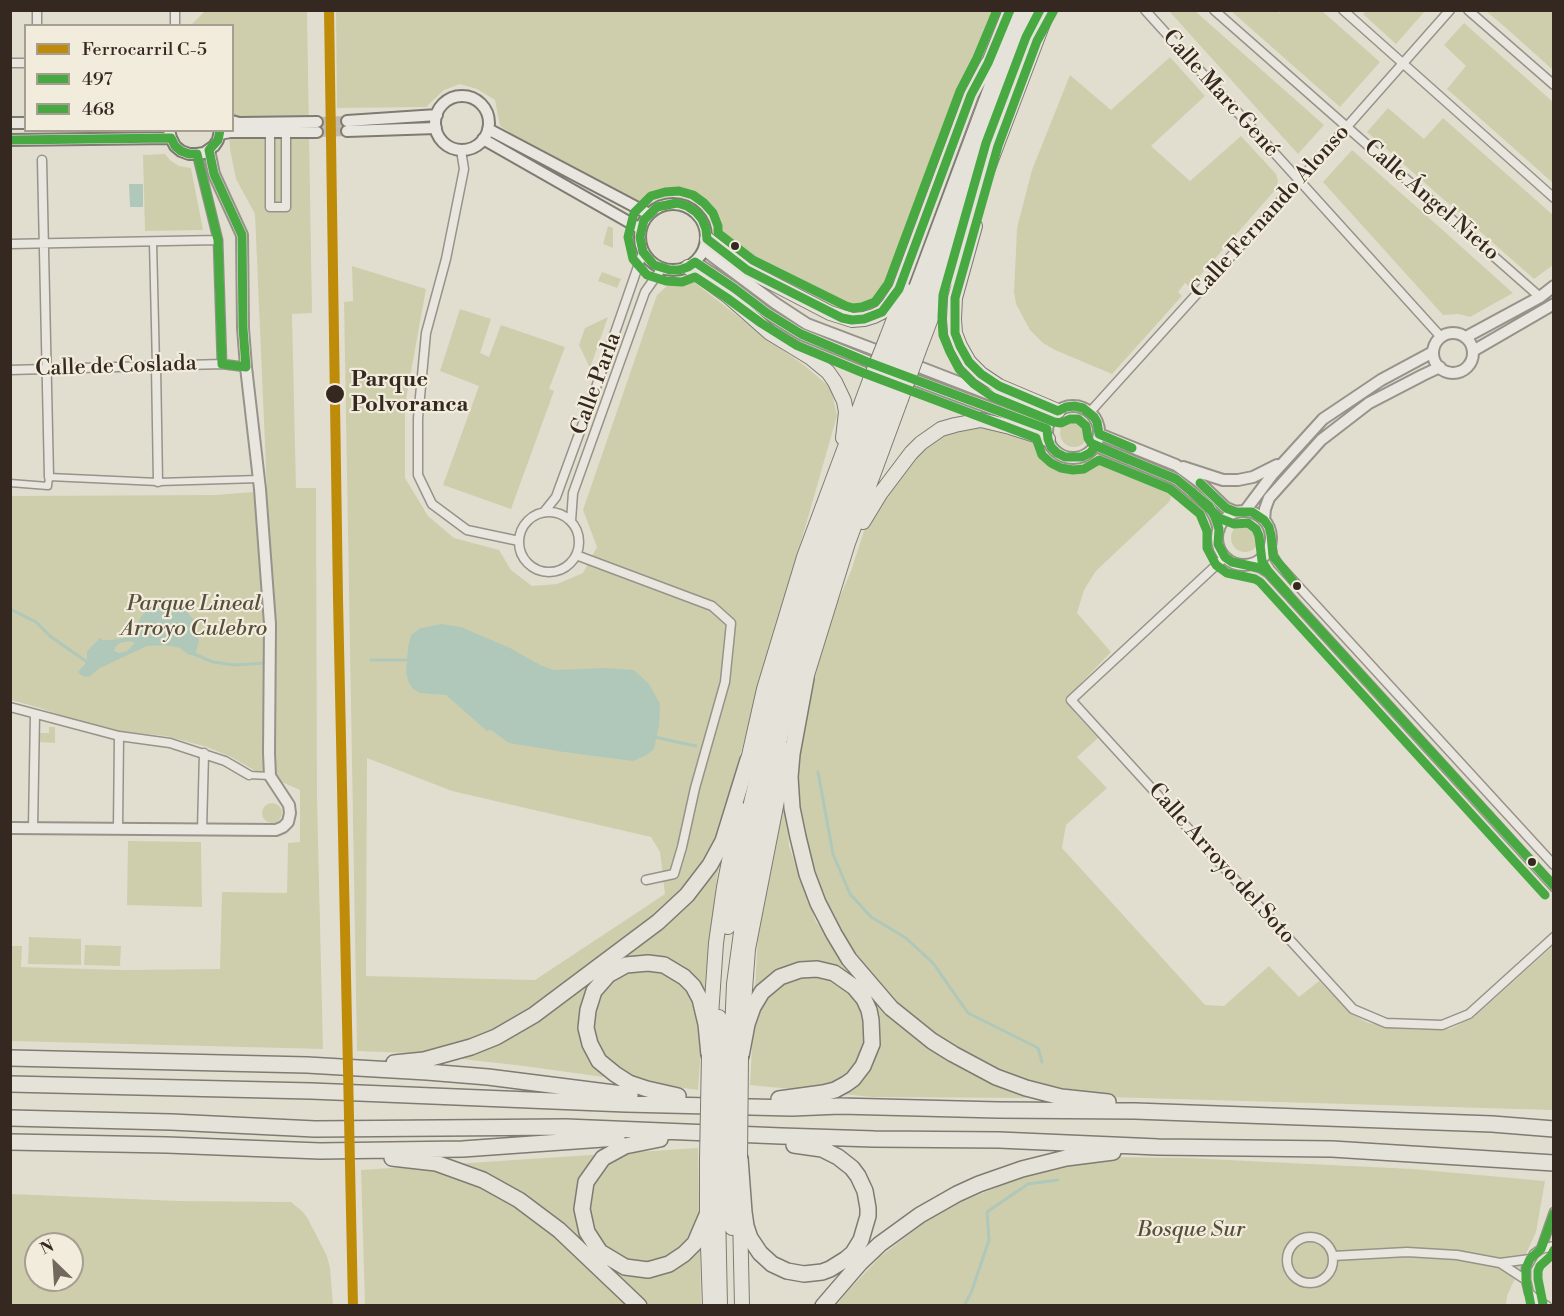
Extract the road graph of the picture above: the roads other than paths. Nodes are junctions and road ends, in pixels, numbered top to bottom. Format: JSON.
{"nodes":[{"id":1,"x":1010,"y":10,"type":"edge"},
{"id":2,"x":1020,"y":10,"type":"edge"},
{"id":3,"x":1035,"y":10,"type":"edge"},
{"id":4,"x":1048,"y":10,"type":"edge"},
{"id":5,"x":1145,"y":10,"type":"edge"},
{"id":6,"x":1214,"y":10,"type":"edge"},
{"id":7,"x":1343,"y":10,"type":"edge"},
{"id":8,"x":1450,"y":10,"type":"edge"},
{"id":9,"x":1468,"y":10,"type":"edge"},
{"id":10,"x":988,"y":63,"type":"junction"},
{"id":11,"x":1402,"y":64,"type":"junction"},
{"id":12,"x":1554,"y":85,"type":"edge"},
{"id":13,"x":437,"y":115,"type":"junction"},
{"id":14,"x":234,"y":122,"type":"edge"},
{"id":15,"x":1346,"y":127,"type":"junction"},
{"id":16,"x":436,"y":128,"type":"junction"},
{"id":17,"x":220,"y":132,"type":"edge"},
{"id":18,"x":286,"y":132,"type":"junction"},
{"id":19,"x":270,"y":133,"type":"junction"},
{"id":20,"x":170,"y":134,"type":"edge"},
{"id":21,"x":486,"y":134,"type":"junction"},
{"id":22,"x":10,"y":140,"type":"edge"},
{"id":23,"x":998,"y":146,"type":"junction"},
{"id":24,"x":209,"y":150,"type":"junction"},
{"id":25,"x":461,"y":150,"type":"junction"},
{"id":26,"x":197,"y":154,"type":"junction"},
{"id":27,"x":42,"y":160,"type":"dead end"},
{"id":28,"x":1299,"y":181,"type":"junction"},
{"id":29,"x":1554,"y":198,"type":"edge"},
{"id":30,"x":649,"y":214,"type":"junction"},
{"id":31,"x":640,"y":229,"type":"junction"},
{"id":32,"x":218,"y":240,"type":"junction"},
{"id":33,"x":153,"y":242,"type":"junction"},
{"id":34,"x":44,"y":243,"type":"junction"},
{"id":35,"x":10,"y":244,"type":"edge"},
{"id":36,"x":705,"y":245,"type":"junction"},
{"id":37,"x":643,"y":252,"type":"junction"},
{"id":38,"x":691,"y":265,"type":"junction"},
{"id":39,"x":662,"y":268,"type":"junction"},
{"id":40,"x":1554,"y":286,"type":"edge"},
{"id":41,"x":1540,"y":297,"type":"junction"},
{"id":42,"x":1554,"y":304,"type":"edge"},
{"id":43,"x":1441,"y":337,"type":"junction"},
{"id":44,"x":1466,"y":337,"type":"junction"},
{"id":45,"x":903,"y":343,"type":"junction"},
{"id":46,"x":1473,"y":351,"type":"junction"},
{"id":47,"x":1433,"y":352,"type":"junction"},
{"id":48,"x":222,"y":364,"type":"junction"},
{"id":49,"x":156,"y":366,"type":"junction"},
{"id":50,"x":246,"y":367,"type":"junction"},
{"id":51,"x":1440,"y":367,"type":"junction"},
{"id":52,"x":46,"y":369,"type":"junction"},
{"id":53,"x":10,"y":370,"type":"edge"},
{"id":54,"x":885,"y":391,"type":"junction"},
{"id":55,"x":1090,"y":412,"type":"junction"},
{"id":56,"x":1051,"y":424,"type":"junction"},
{"id":57,"x":1099,"y":434,"type":"junction"},
{"id":58,"x":1096,"y":446,"type":"junction"},
{"id":59,"x":1287,"y":459,"type":"junction"},
{"id":60,"x":1176,"y":465,"type":"junction"},
{"id":61,"x":49,"y":477,"type":"junction"},
{"id":62,"x":259,"y":479,"type":"junction"},
{"id":63,"x":158,"y":482,"type":"junction"},
{"id":64,"x":10,"y":483,"type":"edge"},
{"id":65,"x":544,"y":512,"type":"junction"},
{"id":66,"x":1240,"y":512,"type":"junction"},
{"id":67,"x":1264,"y":520,"type":"junction"},
{"id":68,"x":571,"y":521,"type":"junction"},
{"id":69,"x":1219,"y":529,"type":"junction"},
{"id":70,"x":519,"y":541,"type":"junction"},
{"id":71,"x":1271,"y":544,"type":"junction"},
{"id":72,"x":576,"y":555,"type":"junction"},
{"id":73,"x":804,"y":557,"type":"junction"},
{"id":74,"x":1225,"y":557,"type":"junction"},
{"id":75,"x":1249,"y":565,"type":"junction"},
{"id":76,"x":829,"y":601,"type":"junction"},
{"id":77,"x":806,"y":678,"type":"junction"},
{"id":78,"x":10,"y":707,"type":"edge"},
{"id":79,"x":35,"y":714,"type":"junction"},
{"id":80,"x":119,"y":736,"type":"junction"},
{"id":81,"x":204,"y":753,"type":"junction"},
{"id":82,"x":748,"y":760,"type":"junction"},
{"id":83,"x":249,"y":775,"type":"joint"},
{"id":84,"x":270,"y":776,"type":"junction"},
{"id":85,"x":10,"y":828,"type":"edge"},
{"id":86,"x":33,"y":828,"type":"junction"},
{"id":87,"x":118,"y":828,"type":"junction"},
{"id":88,"x":202,"y":830,"type":"junction"},
{"id":89,"x":1554,"y":865,"type":"edge"},
{"id":90,"x":646,"y":880,"type":"dead end"},
{"id":91,"x":1554,"y":887,"type":"edge"},
{"id":92,"x":1554,"y":937,"type":"edge"},
{"id":93,"x":725,"y":1056,"type":"junction"},
{"id":94,"x":10,"y":1058,"type":"edge"},
{"id":95,"x":307,"y":1065,"type":"junction"},
{"id":96,"x":10,"y":1084,"type":"edge"},
{"id":97,"x":678,"y":1096,"type":"junction"},
{"id":98,"x":779,"y":1099,"type":"junction"},
{"id":99,"x":840,"y":1106,"type":"junction"},
{"id":100,"x":1135,"y":1111,"type":"junction"},
{"id":101,"x":10,"y":1118,"type":"edge"},
{"id":102,"x":1554,"y":1129,"type":"edge"},
{"id":103,"x":660,"y":1139,"type":"junction"},
{"id":104,"x":874,"y":1139,"type":"junction"},
{"id":105,"x":10,"y":1142,"type":"edge"},
{"id":106,"x":780,"y":1142,"type":"junction"},
{"id":107,"x":1158,"y":1147,"type":"junction"},
{"id":108,"x":320,"y":1151,"type":"junction"},
{"id":109,"x":724,"y":1159,"type":"junction"},
{"id":110,"x":1554,"y":1163,"type":"edge"},
{"id":111,"x":1554,"y":1212,"type":"edge"},
{"id":112,"x":707,"y":1215,"type":"junction"},
{"id":113,"x":1554,"y":1246,"type":"edge"},
{"id":114,"x":1541,"y":1249,"type":"junction"},
{"id":115,"x":1333,"y":1256,"type":"junction"},
{"id":116,"x":1530,"y":1259,"type":"junction"},
{"id":117,"x":1500,"y":1263,"type":"junction"},
{"id":118,"x":1526,"y":1280,"type":"junction"},
{"id":119,"x":1530,"y":1293,"type":"junction"},
{"id":120,"x":639,"y":1305,"type":"edge"},
{"id":121,"x":710,"y":1305,"type":"edge"},
{"id":122,"x":720,"y":1305,"type":"edge"},
{"id":123,"x":734,"y":1305,"type":"edge"},
{"id":124,"x":742,"y":1305,"type":"edge"},
{"id":125,"x":823,"y":1305,"type":"edge"},
{"id":126,"x":1531,"y":1305,"type":"edge"},
{"id":127,"x":1547,"y":1305,"type":"edge"}],
"edges":[{"from":1,"to":10,"type":"highway"},
{"from":2,"to":45,"type":"highway"},
{"from":3,"to":45,"type":"highway"},
{"from":4,"to":23,"type":"highway"},
{"from":5,"to":28,"type":"street","name":"Calle Marc Gené"},
{"from":6,"to":15,"type":"street","name":"Calle Ángel Nieto"},
{"from":7,"to":11,"type":"street"},
{"from":8,"to":11,"type":"street","name":"Calle Fernando Alonso"},
{"from":9,"to":12,"type":"street"},
{"from":10,"to":36,"type":"highway"},
{"from":10,"to":45,"type":"highway"},
{"from":11,"to":15,"type":"street","name":"Calle Fernando Alonso"},
{"from":11,"to":29,"type":"street"},
{"from":13,"to":16,"type":"street"},
{"from":13,"to":16,"type":"street"},
{"from":13,"to":21,"type":"street"},
{"from":14,"to":18,"type":"street"},
{"from":15,"to":28,"type":"street","name":"Calle Fernando Alonso"},
{"from":15,"to":41,"type":"street","name":"Calle Ángel Nieto"},
{"from":16,"to":25,"type":"street"},
{"from":17,"to":19,"type":"street"},
{"from":17,"to":24,"type":"street"},
{"from":18,"to":19,"type":"street"},
{"from":18,"to":19,"type":"street"},
{"from":20,"to":22,"type":"street"},
{"from":20,"to":26,"type":"street"},
{"from":21,"to":25,"type":"street"},
{"from":21,"to":30,"type":"street"},
{"from":21,"to":31,"type":"street"},
{"from":23,"to":45,"type":"highway"},
{"from":23,"to":56,"type":"highway"},
{"from":24,"to":26,"type":"street"},
{"from":24,"to":50,"type":"street"},
{"from":25,"to":70,"type":"street"},
{"from":26,"to":32,"type":"street"},
{"from":27,"to":34,"type":"street"},
{"from":28,"to":43,"type":"street","name":"Calle Marc Gené"},
{"from":28,"to":55,"type":"street","name":"Calle Fernando Alonso"},
{"from":30,"to":31,"type":"street"},
{"from":30,"to":36,"type":"street"},
{"from":31,"to":37,"type":"street"},
{"from":32,"to":33,"type":"street"},
{"from":32,"to":48,"type":"street"},
{"from":33,"to":34,"type":"street"},
{"from":33,"to":49,"type":"street"},
{"from":34,"to":35,"type":"street"},
{"from":34,"to":52,"type":"street"},
{"from":36,"to":38,"type":"street"},
{"from":36,"to":56,"type":"street"},
{"from":37,"to":39,"type":"street"},
{"from":37,"to":65,"type":"street","name":"Calle Parla"},
{"from":38,"to":39,"type":"street"},
{"from":38,"to":56,"type":"street"},
{"from":38,"to":73,"type":"highway"},
{"from":39,"to":68,"type":"street","name":"Calle Parla"},
{"from":40,"to":41,"type":"street"},
{"from":41,"to":44,"type":"street"},
{"from":42,"to":46,"type":"street"},
{"from":43,"to":44,"type":"street"},
{"from":43,"to":47,"type":"street"},
{"from":44,"to":46,"type":"street"},
{"from":45,"to":54,"type":"highway","bridge":true},
{"from":45,"to":54,"type":"highway","bridge":true},
{"from":46,"to":51,"type":"street"},
{"from":47,"to":51,"type":"street"},
{"from":47,"to":59,"type":"street"},
{"from":48,"to":49,"type":"street","name":"Calle de Coslada"},
{"from":48,"to":50,"type":"street","name":"Calle de Coslada"},
{"from":49,"to":52,"type":"street","name":"Calle de Coslada"},
{"from":49,"to":63,"type":"street"},
{"from":50,"to":62,"type":"street"},
{"from":51,"to":67,"type":"street"},
{"from":52,"to":53,"type":"street","name":"Calle de Coslada"},
{"from":52,"to":61,"type":"street"},
{"from":54,"to":73,"type":"highway"},
{"from":54,"to":76,"type":"highway"},
{"from":54,"to":93,"type":"highway"},
{"from":55,"to":56,"type":"street"},
{"from":55,"to":57,"type":"street"},
{"from":56,"to":58,"type":"street"},
{"from":56,"to":76,"type":"highway"},
{"from":57,"to":58,"type":"street"},
{"from":57,"to":60,"type":"street"},
{"from":58,"to":69,"type":"street"},
{"from":59,"to":60,"type":"street"},
{"from":59,"to":66,"type":"street"},
{"from":60,"to":66,"type":"street"},
{"from":61,"to":63,"type":"street"},
{"from":61,"to":64,"type":"street"},
{"from":62,"to":63,"type":"street"},
{"from":62,"to":84,"type":"street"},
{"from":65,"to":68,"type":"street"},
{"from":65,"to":70,"type":"street"},
{"from":66,"to":67,"type":"street"},
{"from":66,"to":69,"type":"street"},
{"from":67,"to":71,"type":"street"},
{"from":68,"to":72,"type":"street"},
{"from":69,"to":74,"type":"street"},
{"from":70,"to":72,"type":"street"},
{"from":71,"to":75,"type":"street"},
{"from":71,"to":89,"type":"street"},
{"from":72,"to":90,"type":"street"},
{"from":73,"to":82,"type":"highway"},
{"from":74,"to":75,"type":"street"},
{"from":74,"to":92,"type":"street","name":"Calle Arroyo del Soto"},
{"from":75,"to":91,"type":"street"},
{"from":76,"to":77,"type":"highway"},
{"from":77,"to":93,"type":"highway"},
{"from":77,"to":100,"type":"highway"},
{"from":78,"to":79,"type":"street"},
{"from":79,"to":80,"type":"street"},
{"from":79,"to":86,"type":"street"},
{"from":80,"to":81,"type":"street"},
{"from":80,"to":87,"type":"street"},
{"from":81,"to":83,"type":"street"},
{"from":81,"to":88,"type":"street"},
{"from":82,"to":93,"type":"highway"},
{"from":82,"to":95,"type":"highway"},
{"from":83,"to":84,"type":"street"},
{"from":84,"to":88,"type":"street"},
{"from":85,"to":86,"type":"street"},
{"from":86,"to":87,"type":"street"},
{"from":87,"to":88,"type":"street"},
{"from":93,"to":97,"type":"highway"},
{"from":93,"to":98,"type":"highway"},
{"from":93,"to":109,"type":"highway","bridge":true},
{"from":93,"to":109,"type":"highway","bridge":true},
{"from":94,"to":95,"type":"highway"},
{"from":95,"to":97,"type":"highway"},
{"from":96,"to":99,"type":"highway"},
{"from":97,"to":98,"type":"highway"},
{"from":98,"to":99,"type":"highway"},
{"from":99,"to":100,"type":"highway"},
{"from":100,"to":102,"type":"highway"},
{"from":101,"to":104,"type":"highway"},
{"from":103,"to":106,"type":"highway"},
{"from":103,"to":108,"type":"highway"},
{"from":103,"to":112,"type":"highway"},
{"from":104,"to":106,"type":"highway"},
{"from":104,"to":107,"type":"highway"},
{"from":105,"to":108,"type":"highway"},
{"from":106,"to":109,"type":"highway"},
{"from":107,"to":110,"type":"highway"},
{"from":107,"to":125,"type":"highway"},
{"from":108,"to":120,"type":"highway"},
{"from":109,"to":112,"type":"highway"},
{"from":109,"to":122,"type":"highway"},
{"from":109,"to":123,"type":"highway"},
{"from":109,"to":124,"type":"highway"},
{"from":111,"to":114,"type":"street"},
{"from":112,"to":121,"type":"highway"},
{"from":113,"to":114,"type":"street"},
{"from":114,"to":116,"type":"street"},
{"from":115,"to":115,"type":"street"},
{"from":115,"to":117,"type":"street"},
{"from":116,"to":117,"type":"street"},
{"from":116,"to":118,"type":"street"},
{"from":117,"to":118,"type":"street"},
{"from":118,"to":119,"type":"street"},
{"from":119,"to":126,"type":"street"},
{"from":119,"to":127,"type":"street"}]}
